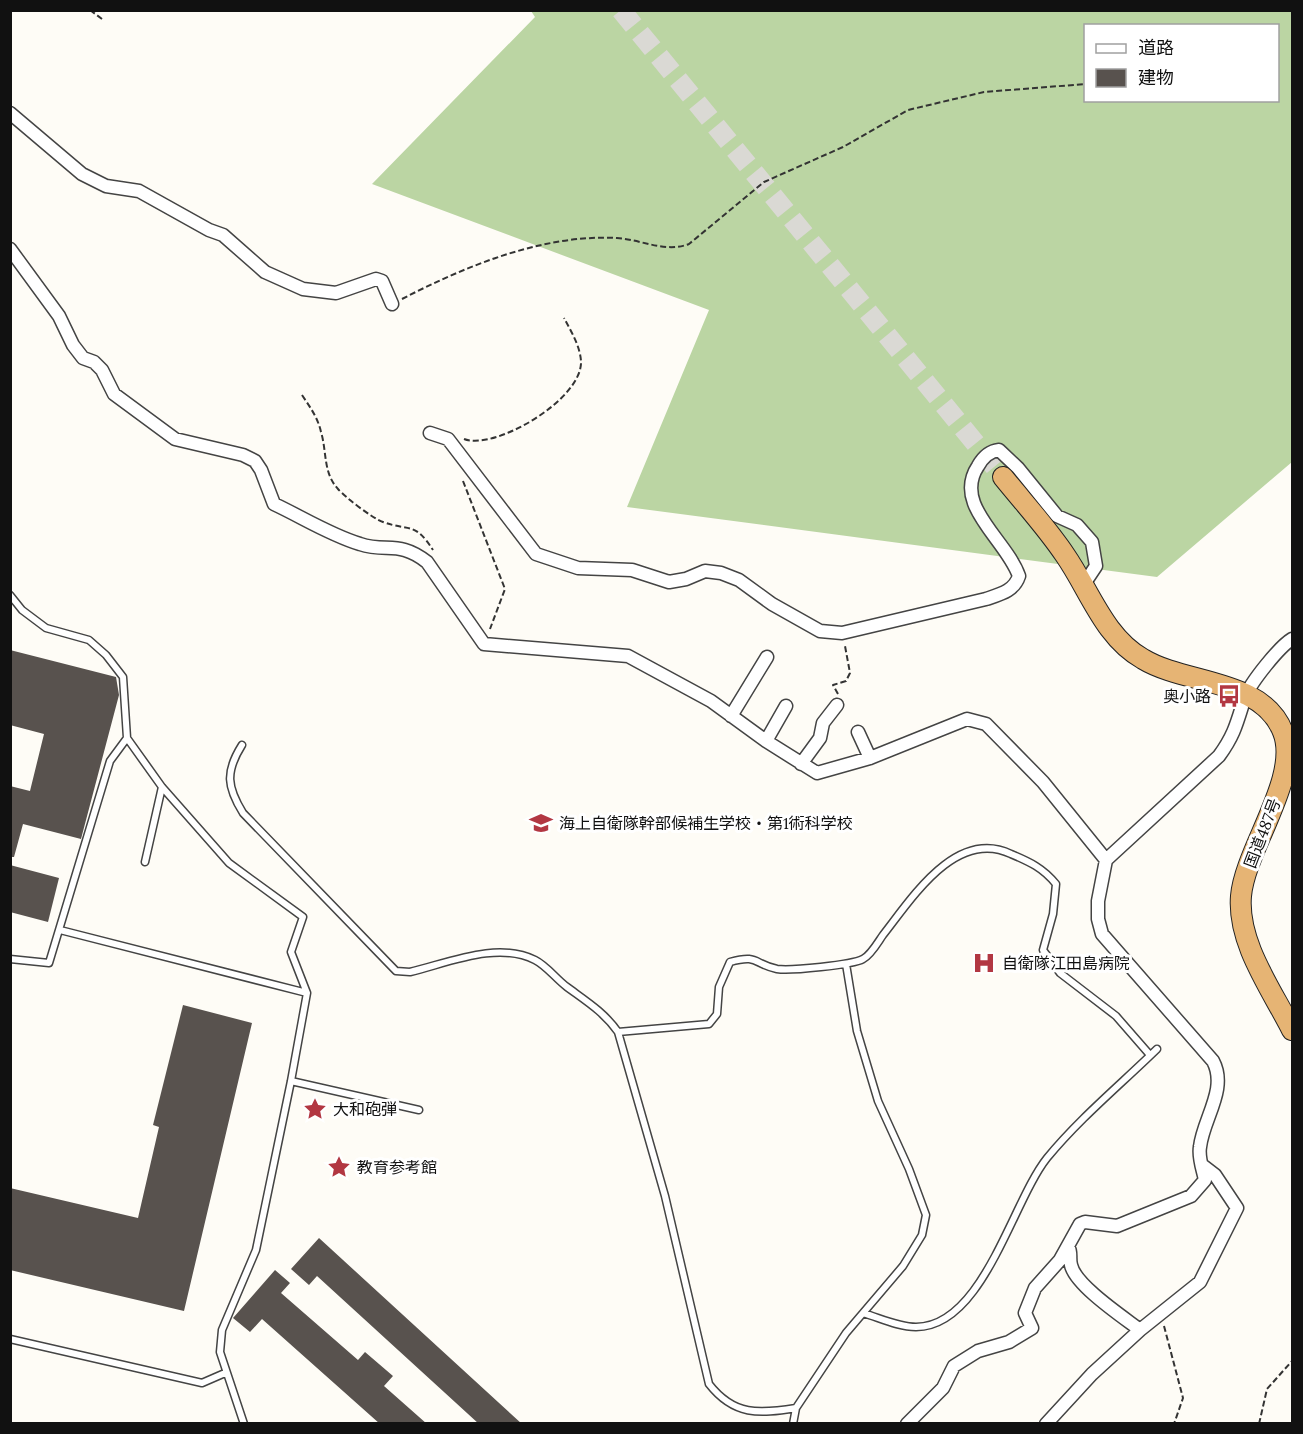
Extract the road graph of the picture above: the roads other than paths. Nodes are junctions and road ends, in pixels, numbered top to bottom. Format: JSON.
{"nodes":[{"id":1,"x":10,"y":112,"type":"edge"},
{"id":2,"x":10,"y":249,"type":"edge"},
{"id":3,"x":392,"y":304,"type":"road end"},
{"id":4,"x":435,"y":434,"type":"road end"},
{"id":5,"x":1003,"y":477,"type":"tunnel mouth"},
{"id":6,"x":1084,"y":584,"type":"junction"},
{"id":7,"x":10,"y":595,"type":"edge"},
{"id":8,"x":1293,"y":639,"type":"edge"},
{"id":9,"x":767,"y":657,"type":"dead end"},
{"id":10,"x":1246,"y":694,"type":"junction"},
{"id":11,"x":837,"y":705,"type":"road end"},
{"id":12,"x":786,"y":706,"type":"dead end"},
{"id":13,"x":731,"y":716,"type":"junction"},
{"id":14,"x":858,"y":732,"type":"dead end"},
{"id":15,"x":127,"y":738,"type":"junction"},
{"id":16,"x":766,"y":741,"type":"junction"},
{"id":17,"x":242,"y":745,"type":"dead end"},
{"id":18,"x":870,"y":758,"type":"junction"},
{"id":19,"x":801,"y":764,"type":"junction"},
{"id":20,"x":162,"y":787,"type":"junction"},
{"id":21,"x":1106,"y":860,"type":"junction"},
{"id":22,"x":145,"y":862,"type":"dead end"},
{"id":23,"x":60,"y":930,"type":"junction"},
{"id":24,"x":10,"y":959,"type":"edge"},
{"id":25,"x":846,"y":964,"type":"junction"},
{"id":26,"x":307,"y":993,"type":"junction"},
{"id":27,"x":1293,"y":1030,"type":"edge"},
{"id":28,"x":618,"y":1032,"type":"junction"},
{"id":29,"x":1156,"y":1049,"type":"dead end"},
{"id":30,"x":1150,"y":1055,"type":"junction"},
{"id":31,"x":291,"y":1081,"type":"junction"},
{"id":32,"x":419,"y":1110,"type":"dead end"},
{"id":33,"x":1202,"y":1165,"type":"junction"},
{"id":34,"x":1068,"y":1246,"type":"junction"},
{"id":35,"x":863,"y":1313,"type":"junction"},
{"id":36,"x":1140,"y":1330,"type":"junction"},
{"id":37,"x":10,"y":1339,"type":"edge"},
{"id":38,"x":225,"y":1373,"type":"junction"},
{"id":39,"x":796,"y":1408,"type":"junction"},
{"id":40,"x":244,"y":1424,"type":"edge"},
{"id":41,"x":793,"y":1424,"type":"edge"},
{"id":42,"x":907,"y":1424,"type":"edge"},
{"id":43,"x":1046,"y":1424,"type":"edge"}],
"edges":[{"from":1,"to":3,"type":"street"},
{"from":2,"to":13,"type":"street"},
{"from":4,"to":6,"type":"street"},
{"from":5,"to":6,"type":"highway","name":"国道487号"},
{"from":6,"to":10,"type":"highway","name":"国道487号"},
{"from":7,"to":15,"type":"lane"},
{"from":8,"to":10,"type":"street"},
{"from":9,"to":13,"type":"street"},
{"from":10,"to":21,"type":"street"},
{"from":10,"to":27,"type":"highway","name":"国道487号"},
{"from":11,"to":19,"type":"street"},
{"from":12,"to":16,"type":"street"},
{"from":13,"to":16,"type":"street"},
{"from":14,"to":18,"type":"street"},
{"from":15,"to":20,"type":"lane"},
{"from":15,"to":23,"type":"lane"},
{"from":16,"to":19,"type":"street"},
{"from":17,"to":28,"type":"lane"},
{"from":18,"to":19,"type":"street"},
{"from":18,"to":21,"type":"street"},
{"from":20,"to":22,"type":"lane"},
{"from":20,"to":26,"type":"lane"},
{"from":21,"to":33,"type":"street"},
{"from":23,"to":24,"type":"lane"},
{"from":23,"to":26,"type":"lane"},
{"from":25,"to":28,"type":"lane"},
{"from":25,"to":30,"type":"lane"},
{"from":25,"to":35,"type":"lane"},
{"from":26,"to":31,"type":"lane"},
{"from":28,"to":39,"type":"lane"},
{"from":29,"to":30,"type":"lane"},
{"from":30,"to":35,"type":"lane"},
{"from":31,"to":32,"type":"lane"},
{"from":31,"to":38,"type":"lane"},
{"from":33,"to":34,"type":"street"},
{"from":33,"to":36,"type":"street"},
{"from":34,"to":36,"type":"street"},
{"from":34,"to":42,"type":"street"},
{"from":35,"to":39,"type":"lane"},
{"from":36,"to":43,"type":"street"},
{"from":37,"to":38,"type":"lane"},
{"from":38,"to":40,"type":"lane"},
{"from":39,"to":41,"type":"lane"}]}
